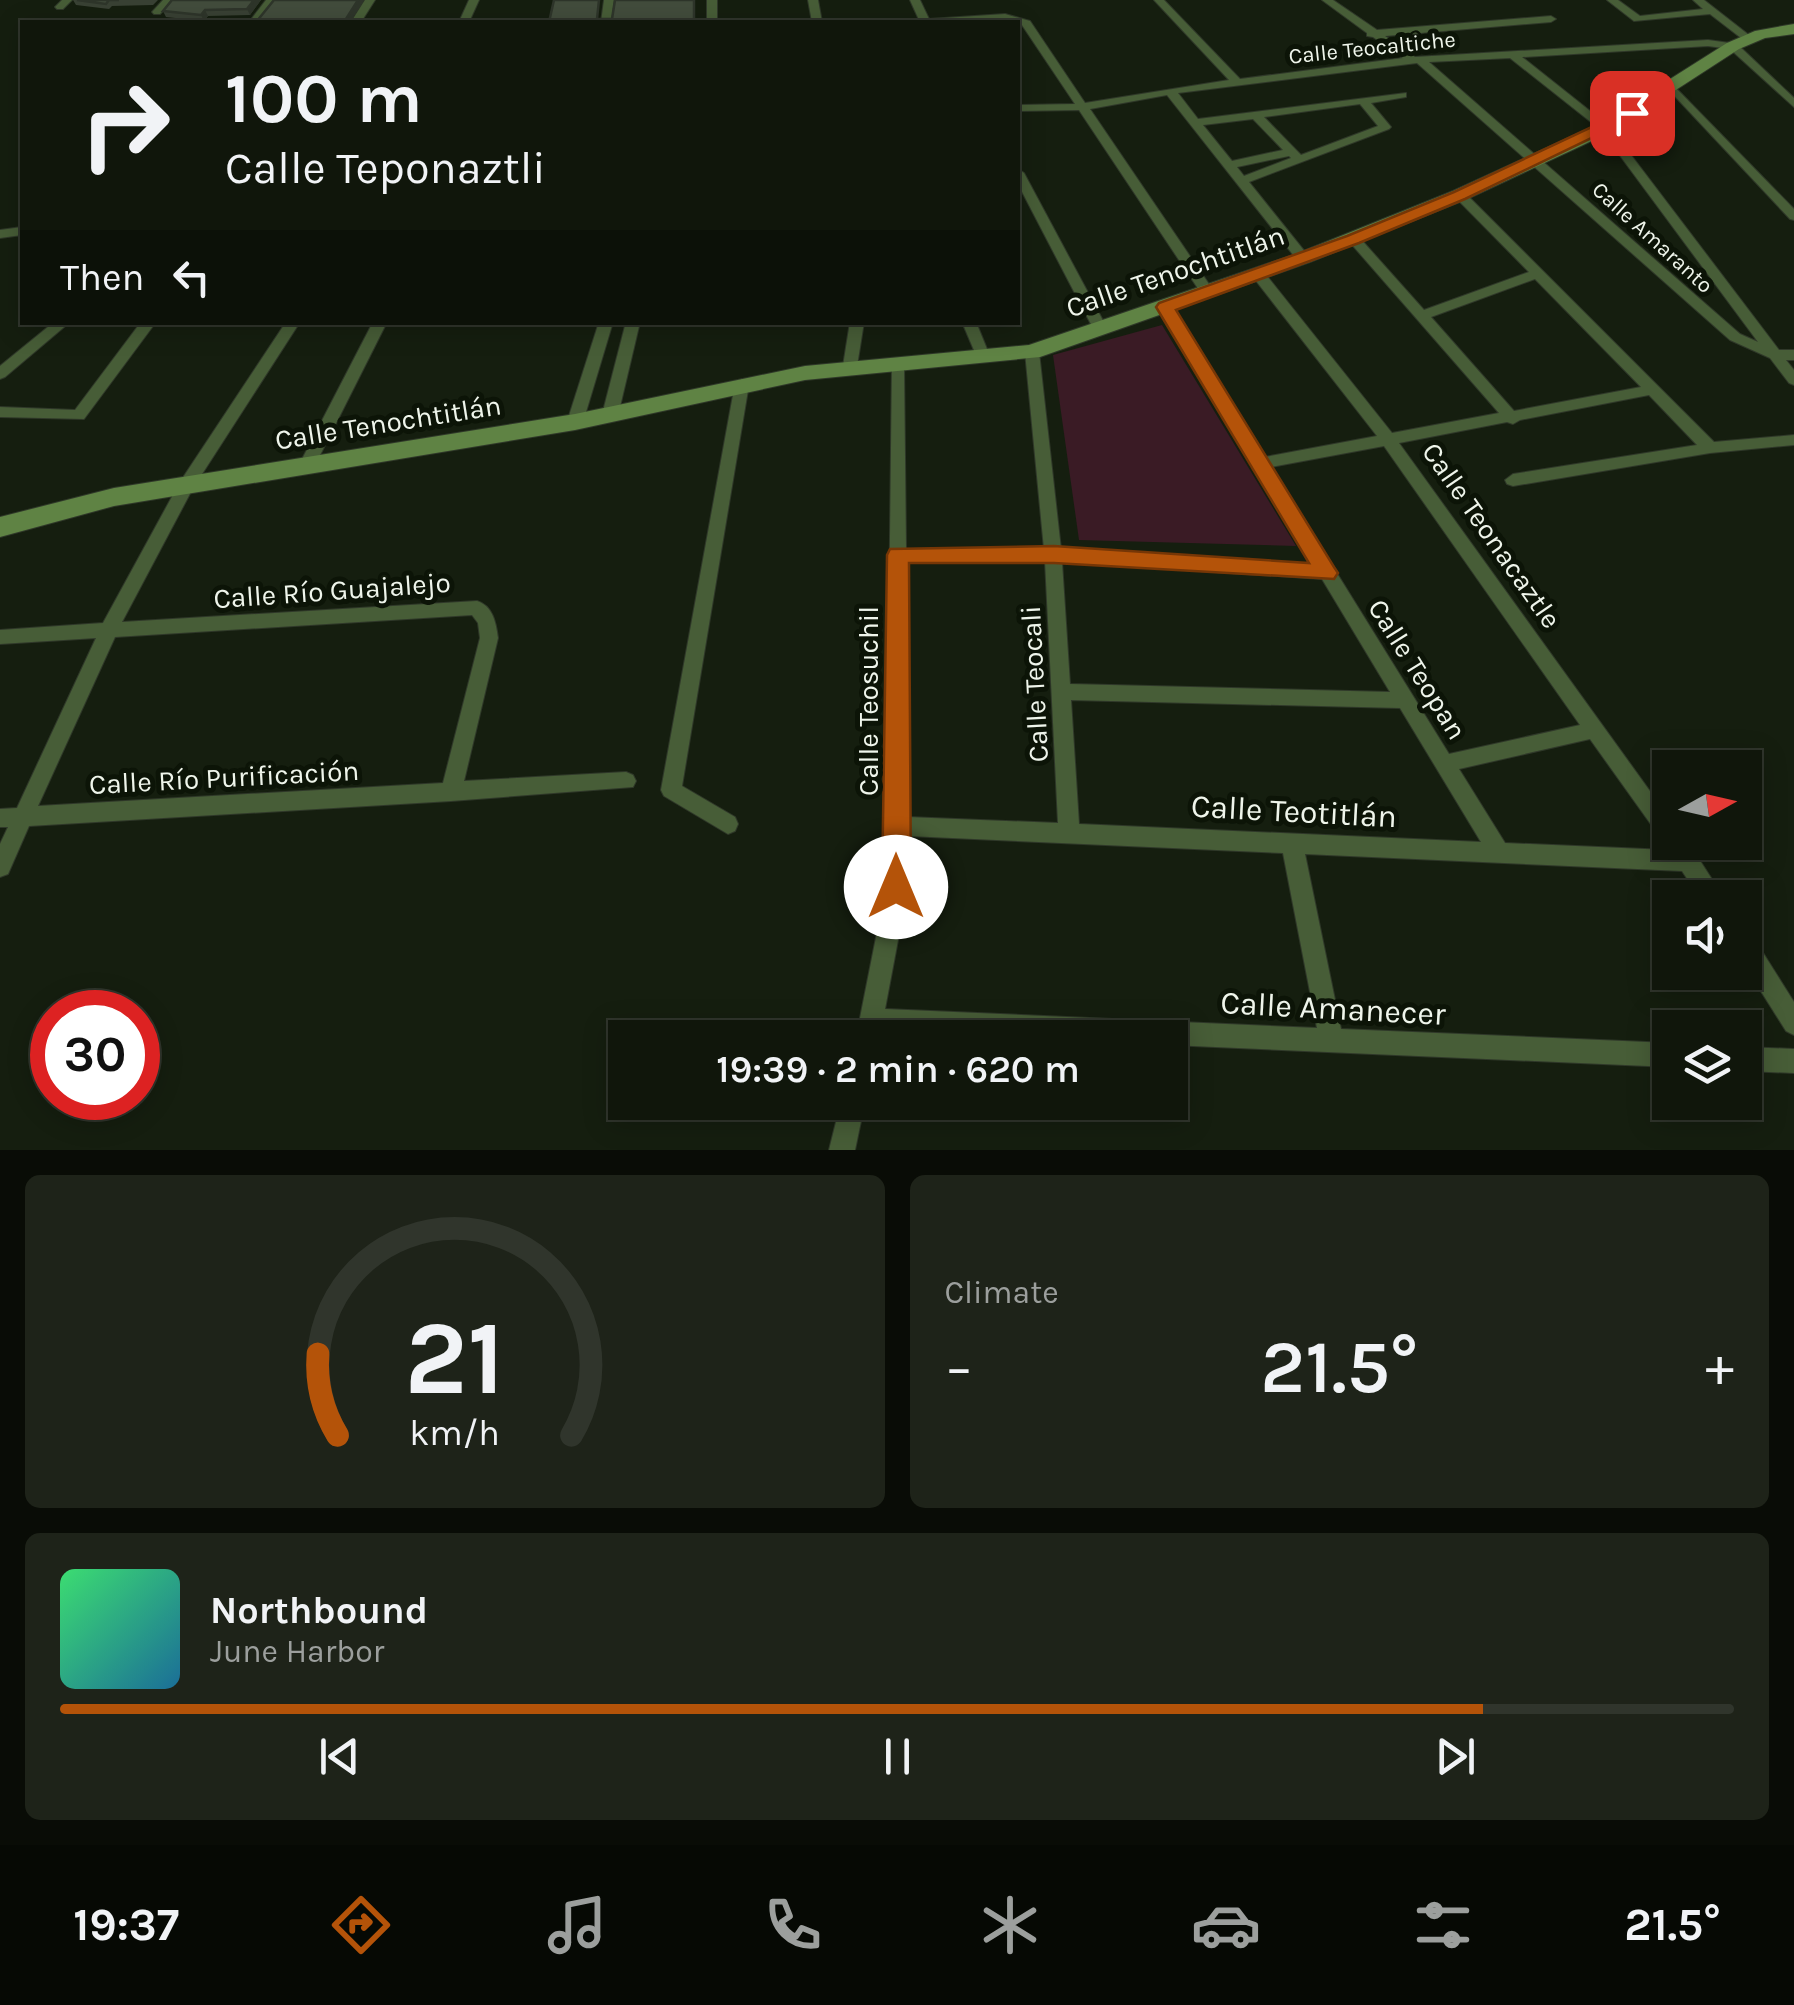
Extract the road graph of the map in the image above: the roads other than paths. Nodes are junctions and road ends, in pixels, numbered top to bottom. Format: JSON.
{"nodes":[{"id":1,"x":168,"y":0,"type":"edge"},
{"id":2,"x":271,"y":0,"type":"edge"},
{"id":3,"x":1159,"y":0,"type":"edge"},
{"id":4,"x":1328,"y":0,"type":"edge"},
{"id":5,"x":1612,"y":0,"type":"edge"},
{"id":6,"x":1698,"y":0,"type":"edge"},
{"id":7,"x":158,"y":12,"type":"dead end"},
{"id":8,"x":1711,"y":12,"type":"junction"},
{"id":9,"x":1551,"y":19,"type":"dead end"},
{"id":10,"x":256,"y":20,"type":"edge"},
{"id":11,"x":971,"y":20,"type":"edge"},
{"id":12,"x":1794,"y":28,"type":"edge"},
{"id":13,"x":1774,"y":31,"type":"junction"},
{"id":14,"x":1371,"y":34,"type":"junction"},
{"id":15,"x":1741,"y":42,"type":"junction"},
{"id":16,"x":1794,"y":48,"type":"edge"},
{"id":17,"x":1512,"y":54,"type":"junction"},
{"id":18,"x":1416,"y":60,"type":"junction"},
{"id":19,"x":1238,"y":82,"type":"junction"},
{"id":20,"x":1672,"y":86,"type":"junction"},
{"id":21,"x":1170,"y":91,"type":"junction"},
{"id":22,"x":1402,"y":95,"type":"dead end"},
{"id":23,"x":1363,"y":100,"type":"junction"},
{"id":24,"x":1794,"y":104,"type":"edge"},
{"id":25,"x":1082,"y":107,"type":"junction"},
{"id":26,"x":1020,"y":108,"type":"edge"},
{"id":27,"x":1256,"y":114,"type":"junction"},
{"id":28,"x":1195,"y":122,"type":"junction"},
{"id":29,"x":1605,"y":128,"type":"junction"},
{"id":30,"x":1296,"y":156,"type":"junction"},
{"id":31,"x":1537,"y":159,"type":"junction"},
{"id":32,"x":1229,"y":165,"type":"junction"},
{"id":33,"x":1020,"y":177,"type":"edge"},
{"id":34,"x":1242,"y":182,"type":"junction"},
{"id":35,"x":1460,"y":195,"type":"junction"},
{"id":36,"x":1794,"y":216,"type":"edge"},
{"id":37,"x":1353,"y":239,"type":"junction"},
{"id":38,"x":1304,"y":258,"type":"junction"},
{"id":39,"x":1258,"y":274,"type":"junction"},
{"id":40,"x":1537,"y":274,"type":"junction"},
{"id":41,"x":1208,"y":292,"type":"junction"},
{"id":42,"x":1165,"y":307,"type":"junction"},
{"id":43,"x":1424,"y":315,"type":"junction"},
{"id":44,"x":59,"y":325,"type":"edge"},
{"id":45,"x":148,"y":325,"type":"edge"},
{"id":46,"x":291,"y":325,"type":"edge"},
{"id":47,"x":378,"y":325,"type":"edge"},
{"id":48,"x":605,"y":325,"type":"edge"},
{"id":49,"x":633,"y":325,"type":"edge"},
{"id":50,"x":857,"y":325,"type":"edge"},
{"id":51,"x":970,"y":325,"type":"edge"},
{"id":52,"x":1101,"y":330,"type":"junction"},
{"id":53,"x":1032,"y":352,"type":"junction"},
{"id":54,"x":1775,"y":355,"type":"junction"},
{"id":55,"x":1794,"y":355,"type":"edge"},
{"id":56,"x":984,"y":359,"type":"junction"},
{"id":57,"x":897,"y":363,"type":"junction"},
{"id":58,"x":850,"y":366,"type":"junction"},
{"id":59,"x":590,"y":372,"type":"junction"},
{"id":60,"x":621,"y":372,"type":"junction"},
{"id":61,"x":0,"y":374,"type":"edge"},
{"id":62,"x":1794,"y":380,"type":"edge"},
{"id":63,"x":742,"y":384,"type":"junction"},
{"id":64,"x":1651,"y":390,"type":"junction"},
{"id":65,"x":0,"y":412,"type":"edge"},
{"id":66,"x":610,"y":415,"type":"junction"},
{"id":67,"x":1513,"y":419,"type":"junction"},
{"id":68,"x":575,"y":422,"type":"junction"},
{"id":69,"x":1794,"y":440,"type":"edge"},
{"id":70,"x":1389,"y":441,"type":"junction"},
{"id":71,"x":1710,"y":448,"type":"junction"},
{"id":72,"x":1263,"y":463,"type":"junction"},
{"id":73,"x":307,"y":465,"type":"junction"},
{"id":74,"x":1514,"y":480,"type":"dead end"},
{"id":75,"x":186,"y":486,"type":"junction"},
{"id":76,"x":0,"y":527,"type":"edge"},
{"id":77,"x":898,"y":555,"type":"junction"},
{"id":78,"x":1054,"y":555,"type":"junction"},
{"id":79,"x":1326,"y":573,"type":"junction"},
{"id":80,"x":108,"y":632,"type":"junction"},
{"id":81,"x":0,"y":637,"type":"edge"},
{"id":82,"x":1063,"y":692,"type":"junction"},
{"id":83,"x":1405,"y":700,"type":"junction"},
{"id":84,"x":1594,"y":730,"type":"junction"},
{"id":85,"x":1444,"y":764,"type":"junction"},
{"id":86,"x":626,"y":781,"type":"dead end"},
{"id":87,"x":451,"y":792,"type":"junction"},
{"id":88,"x":1652,"y":811,"type":"edge"},
{"id":89,"x":23,"y":816,"type":"junction"},
{"id":90,"x":0,"y":818,"type":"edge"},
{"id":91,"x":728,"y":824,"type":"dead end"},
{"id":92,"x":897,"y":826,"type":"junction"},
{"id":93,"x":1068,"y":834,"type":"junction"},
{"id":94,"x":1292,"y":844,"type":"junction"},
{"id":95,"x":1500,"y":853,"type":"junction"},
{"id":96,"x":1688,"y":861,"type":"joint"},
{"id":97,"x":0,"y":867,"type":"edge"},
{"id":98,"x":1700,"y":880,"type":"edge"},
{"id":99,"x":1762,"y":972,"type":"edge"},
{"id":100,"x":872,"y":1020,"type":"edge"},
{"id":101,"x":1794,"y":1023,"type":"edge"},
{"id":102,"x":1188,"y":1036,"type":"edge"},
{"id":103,"x":1331,"y":1040,"type":"junction"},
{"id":104,"x":1652,"y":1054,"type":"edge"},
{"id":105,"x":1762,"y":1059,"type":"edge"},
{"id":106,"x":1794,"y":1061,"type":"edge"},
{"id":107,"x":849,"y":1120,"type":"edge"},
{"id":108,"x":842,"y":1150,"type":"edge"}],
"edges":[{"from":1,"to":7,"type":"street"},
{"from":2,"to":10,"type":"street"},
{"from":3,"to":19,"type":"street"},
{"from":4,"to":14,"type":"street","name":"Calle Amaranto"},
{"from":5,"to":8,"type":"street"},
{"from":6,"to":8,"type":"street"},
{"from":8,"to":15,"type":"street"},
{"from":9,"to":14,"type":"street"},
{"from":11,"to":25,"type":"street"},
{"from":12,"to":13,"type":"street","name":"Calle Tenochtitlán"},
{"from":13,"to":15,"type":"street","name":"Calle Tenochtitlán"},
{"from":13,"to":16,"type":"street"},
{"from":14,"to":18,"type":"street","name":"Calle Amaranto"},
{"from":15,"to":17,"type":"street","name":"Calle Teocaltiche"},
{"from":15,"to":20,"type":"street","name":"Calle Tenochtitlán"},
{"from":15,"to":24,"type":"street"},
{"from":17,"to":18,"type":"street","name":"Calle Teocaltiche"},
{"from":17,"to":29,"type":"street"},
{"from":18,"to":19,"type":"street","name":"Calle Teocaltiche"},
{"from":18,"to":31,"type":"street","name":"Calle Amaranto"},
{"from":19,"to":21,"type":"street","name":"Calle Teocaltiche"},
{"from":20,"to":29,"type":"street","name":"Calle Tenochtitlán"},
{"from":20,"to":36,"type":"street"},
{"from":21,"to":25,"type":"street","name":"Calle Teocaltiche"},
{"from":21,"to":28,"type":"street"},
{"from":22,"to":23,"type":"street"},
{"from":23,"to":27,"type":"street"},
{"from":23,"to":30,"type":"street"},
{"from":25,"to":26,"type":"street","name":"Calle Teocaltiche"},
{"from":25,"to":41,"type":"street"},
{"from":27,"to":28,"type":"street"},
{"from":27,"to":30,"type":"street"},
{"from":28,"to":32,"type":"street"},
{"from":29,"to":31,"type":"street","name":"Calle Tenochtitlán"},
{"from":29,"to":54,"type":"street"},
{"from":30,"to":32,"type":"street"},
{"from":30,"to":34,"type":"street"},
{"from":31,"to":35,"type":"street","name":"Calle Tenochtitlán"},
{"from":31,"to":54,"type":"street","name":"Calle Amaranto"},
{"from":32,"to":34,"type":"street"},
{"from":33,"to":52,"type":"street"},
{"from":34,"to":38,"type":"street"},
{"from":35,"to":37,"type":"street","name":"Calle Tenochtitlán"},
{"from":35,"to":40,"type":"street"},
{"from":37,"to":38,"type":"street","name":"Calle Tenochtitlán"},
{"from":37,"to":43,"type":"street"},
{"from":38,"to":39,"type":"street","name":"Calle Tenochtitlán"},
{"from":39,"to":41,"type":"street","name":"Calle Tenochtitlán"},
{"from":39,"to":70,"type":"street","name":"Calle Teonacaztle"},
{"from":40,"to":43,"type":"street"},
{"from":40,"to":64,"type":"street"},
{"from":41,"to":42,"type":"street","name":"Calle Tenochtitlán"},
{"from":42,"to":52,"type":"street","name":"Calle Tenochtitlán"},
{"from":42,"to":72,"type":"street","name":"Calle Teopan"},
{"from":43,"to":67,"type":"street"},
{"from":44,"to":61,"type":"street"},
{"from":45,"to":65,"type":"street"},
{"from":46,"to":75,"type":"street"},
{"from":47,"to":73,"type":"street"},
{"from":48,"to":59,"type":"street"},
{"from":49,"to":60,"type":"street"},
{"from":50,"to":58,"type":"street"},
{"from":51,"to":56,"type":"street"},
{"from":52,"to":53,"type":"street","name":"Calle Tenochtitlán"},
{"from":53,"to":56,"type":"street","name":"Calle Tenochtitlán"},
{"from":53,"to":78,"type":"street","name":"Calle Teocali"},
{"from":54,"to":55,"type":"street"},
{"from":54,"to":62,"type":"street"},
{"from":56,"to":57,"type":"street","name":"Calle Tenochtitlán"},
{"from":57,"to":58,"type":"street","name":"Calle Tenochtitlán"},
{"from":57,"to":77,"type":"street","name":"Calle Teosuchil"},
{"from":58,"to":63,"type":"street","name":"Calle Tenochtitlán"},
{"from":59,"to":60,"type":"street"},
{"from":59,"to":68,"type":"street"},
{"from":60,"to":66,"type":"street"},
{"from":63,"to":66,"type":"street","name":"Calle Tenochtitlán"},
{"from":63,"to":91,"type":"street"},
{"from":64,"to":67,"type":"street"},
{"from":64,"to":71,"type":"street"},
{"from":66,"to":68,"type":"street","name":"Calle Tenochtitlán"},
{"from":67,"to":70,"type":"street"},
{"from":68,"to":73,"type":"street","name":"Calle Tenochtitlán"},
{"from":69,"to":71,"type":"street"},
{"from":70,"to":72,"type":"street"},
{"from":70,"to":84,"type":"street","name":"Calle Teonacaztle"},
{"from":71,"to":74,"type":"street"},
{"from":72,"to":79,"type":"street","name":"Calle Teopan"},
{"from":73,"to":75,"type":"street","name":"Calle Tenochtitlán"},
{"from":75,"to":76,"type":"street","name":"Calle Tenochtitlán"},
{"from":75,"to":80,"type":"street"},
{"from":77,"to":78,"type":"street"},
{"from":77,"to":92,"type":"street","name":"Calle Teosuchil"},
{"from":78,"to":79,"type":"street"},
{"from":78,"to":82,"type":"street","name":"Calle Teocali"},
{"from":79,"to":83,"type":"street","name":"Calle Teopan"},
{"from":80,"to":81,"type":"street","name":"Calle Río Guajalejo"},
{"from":80,"to":87,"type":"street","name":"Calle Río Guajalejo"},
{"from":80,"to":89,"type":"street"},
{"from":82,"to":83,"type":"street"},
{"from":82,"to":93,"type":"street","name":"Calle Teocali"},
{"from":83,"to":85,"type":"street","name":"Calle Teopan"},
{"from":84,"to":85,"type":"street"},
{"from":84,"to":88,"type":"street","name":"Calle Teonacaztle"},
{"from":85,"to":95,"type":"street","name":"Calle Teopan"},
{"from":86,"to":87,"type":"street","name":"Calle Río Purificación"},
{"from":87,"to":89,"type":"street","name":"Calle Río Purificación"},
{"from":89,"to":90,"type":"street","name":"Calle Río Purificación"},
{"from":89,"to":97,"type":"street"},
{"from":92,"to":93,"type":"street","name":"Calle Teotitlán"},
{"from":92,"to":100,"type":"street","name":"Calle Teosuchil"},
{"from":93,"to":94,"type":"street","name":"Calle Teotitlán"},
{"from":94,"to":95,"type":"street","name":"Calle Teotitlán"},
{"from":94,"to":103,"type":"street"},
{"from":95,"to":96,"type":"street","name":"Calle Teotitlán"},
{"from":96,"to":98,"type":"street"},
{"from":99,"to":101,"type":"street"},
{"from":102,"to":103,"type":"street","name":"Calle Amanecer"},
{"from":103,"to":104,"type":"street","name":"Calle Amanecer"},
{"from":105,"to":106,"type":"street"},
{"from":107,"to":108,"type":"street"}]}
